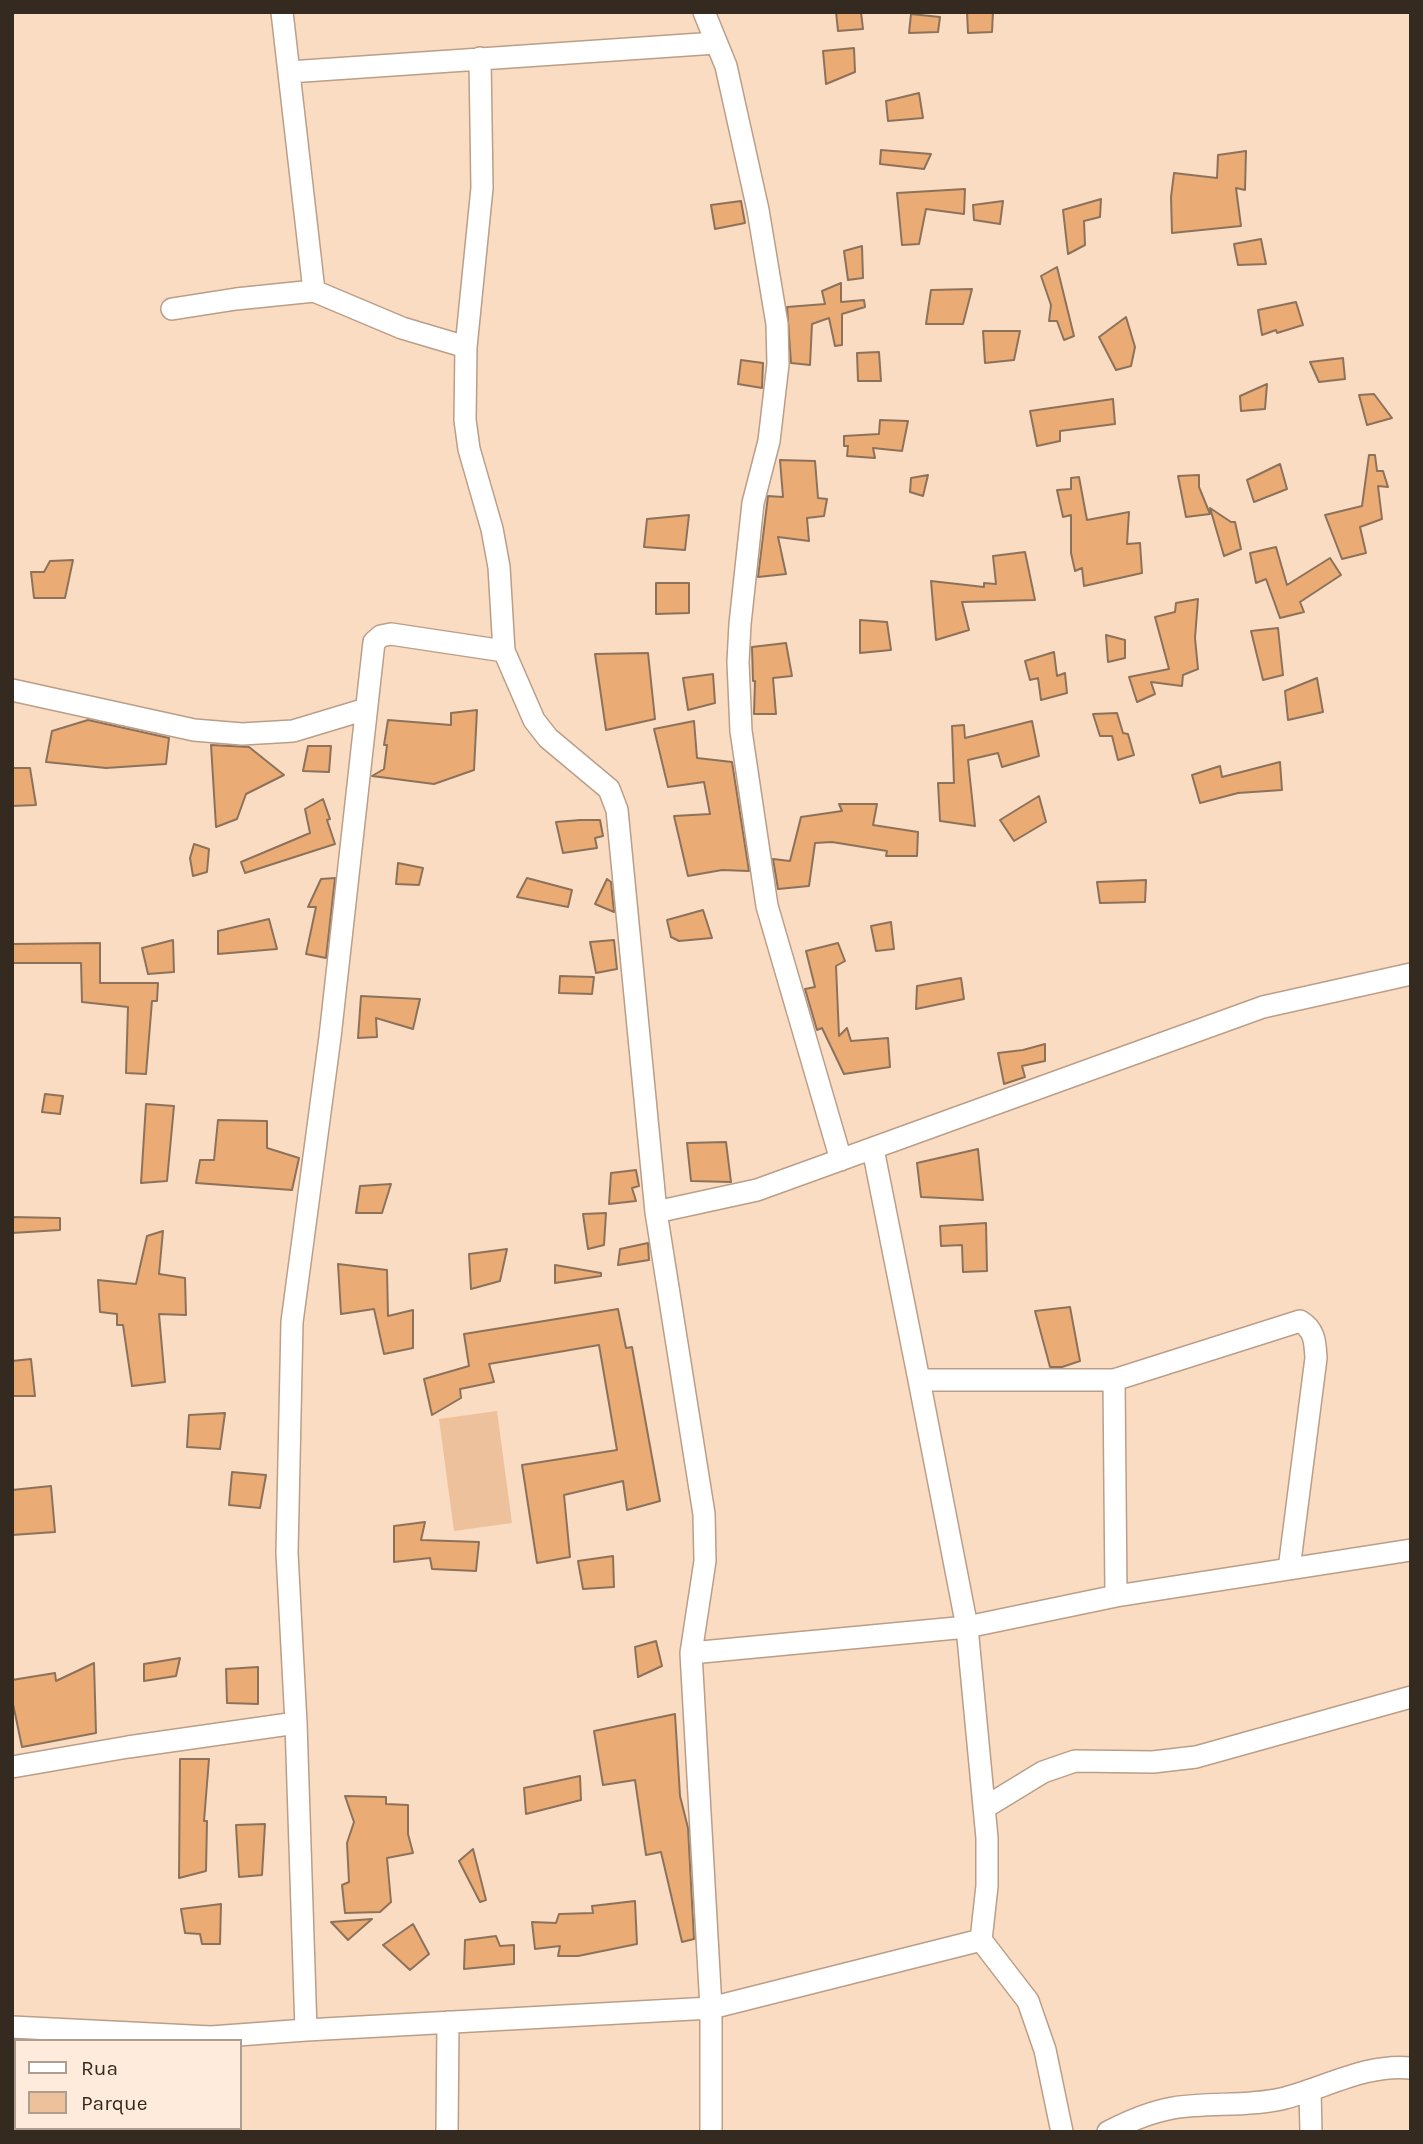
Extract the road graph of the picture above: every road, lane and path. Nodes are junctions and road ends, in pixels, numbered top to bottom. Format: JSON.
{"nodes":[{"id":1,"x":282,"y":12,"type":"edge"},
{"id":2,"x":704,"y":12,"type":"edge"},
{"id":3,"x":716,"y":43,"type":"junction"},
{"id":4,"x":480,"y":58,"type":"junction"},
{"id":5,"x":289,"y":72,"type":"junction"},
{"id":6,"x":314,"y":291,"type":"junction"},
{"id":7,"x":172,"y":309,"type":"dead end"},
{"id":8,"x":466,"y":347,"type":"junction"},
{"id":9,"x":504,"y":651,"type":"junction"},
{"id":10,"x":12,"y":690,"type":"edge"},
{"id":11,"x":366,"y":709,"type":"junction"},
{"id":12,"x":1411,"y":974,"type":"edge"},
{"id":13,"x":873,"y":1149,"type":"junction"},
{"id":14,"x":841,"y":1160,"type":"junction"},
{"id":15,"x":656,"y":1212,"type":"junction"},
{"id":16,"x":919,"y":1380,"type":"junction"},
{"id":17,"x":1114,"y":1380,"type":"junction"},
{"id":18,"x":1411,"y":1550,"type":"edge"},
{"id":19,"x":1289,"y":1569,"type":"junction"},
{"id":20,"x":1116,"y":1596,"type":"junction"},
{"id":21,"x":967,"y":1627,"type":"junction"},
{"id":22,"x":691,"y":1653,"type":"junction"},
{"id":23,"x":1411,"y":1697,"type":"edge"},
{"id":24,"x":296,"y":1723,"type":"junction"},
{"id":25,"x":12,"y":1767,"type":"edge"},
{"id":26,"x":984,"y":1808,"type":"junction"},
{"id":27,"x":981,"y":1940,"type":"junction"},
{"id":28,"x":711,"y":2008,"type":"junction"},
{"id":29,"x":448,"y":2022,"type":"junction"},
{"id":30,"x":12,"y":2027,"type":"edge"},
{"id":31,"x":306,"y":2030,"type":"junction"},
{"id":32,"x":211,"y":2039,"type":"edge"},
{"id":33,"x":1411,"y":2068,"type":"edge"},
{"id":34,"x":1310,"y":2090,"type":"junction"},
{"id":35,"x":447,"y":2132,"type":"edge"},
{"id":36,"x":710,"y":2132,"type":"edge"},
{"id":37,"x":1062,"y":2132,"type":"edge"},
{"id":38,"x":1108,"y":2132,"type":"edge"},
{"id":39,"x":1311,"y":2132,"type":"edge"}],
"edges":[{"from":1,"to":5,"type":"street"},
{"from":2,"to":3,"type":"street"},
{"from":3,"to":4,"type":"street"},
{"from":3,"to":14,"type":"street"},
{"from":4,"to":5,"type":"street"},
{"from":4,"to":8,"type":"street"},
{"from":5,"to":6,"type":"street"},
{"from":6,"to":7,"type":"street"},
{"from":6,"to":8,"type":"street"},
{"from":8,"to":9,"type":"street"},
{"from":9,"to":11,"type":"street"},
{"from":9,"to":15,"type":"street"},
{"from":10,"to":11,"type":"street"},
{"from":11,"to":24,"type":"street"},
{"from":12,"to":13,"type":"street"},
{"from":13,"to":14,"type":"street"},
{"from":13,"to":16,"type":"street"},
{"from":14,"to":15,"type":"street"},
{"from":15,"to":22,"type":"street"},
{"from":16,"to":17,"type":"street"},
{"from":16,"to":21,"type":"street"},
{"from":17,"to":19,"type":"street"},
{"from":17,"to":20,"type":"street"},
{"from":18,"to":19,"type":"street"},
{"from":19,"to":20,"type":"street"},
{"from":20,"to":21,"type":"street"},
{"from":21,"to":22,"type":"street"},
{"from":21,"to":26,"type":"street"},
{"from":22,"to":28,"type":"street"},
{"from":23,"to":26,"type":"street"},
{"from":24,"to":25,"type":"street"},
{"from":24,"to":31,"type":"street"},
{"from":26,"to":27,"type":"street"},
{"from":27,"to":28,"type":"street"},
{"from":27,"to":37,"type":"street"},
{"from":28,"to":29,"type":"street"},
{"from":28,"to":36,"type":"street"},
{"from":29,"to":31,"type":"street"},
{"from":29,"to":35,"type":"street"},
{"from":30,"to":32,"type":"street"},
{"from":31,"to":32,"type":"street"},
{"from":33,"to":34,"type":"street"},
{"from":34,"to":38,"type":"street"},
{"from":34,"to":39,"type":"street"}]}
